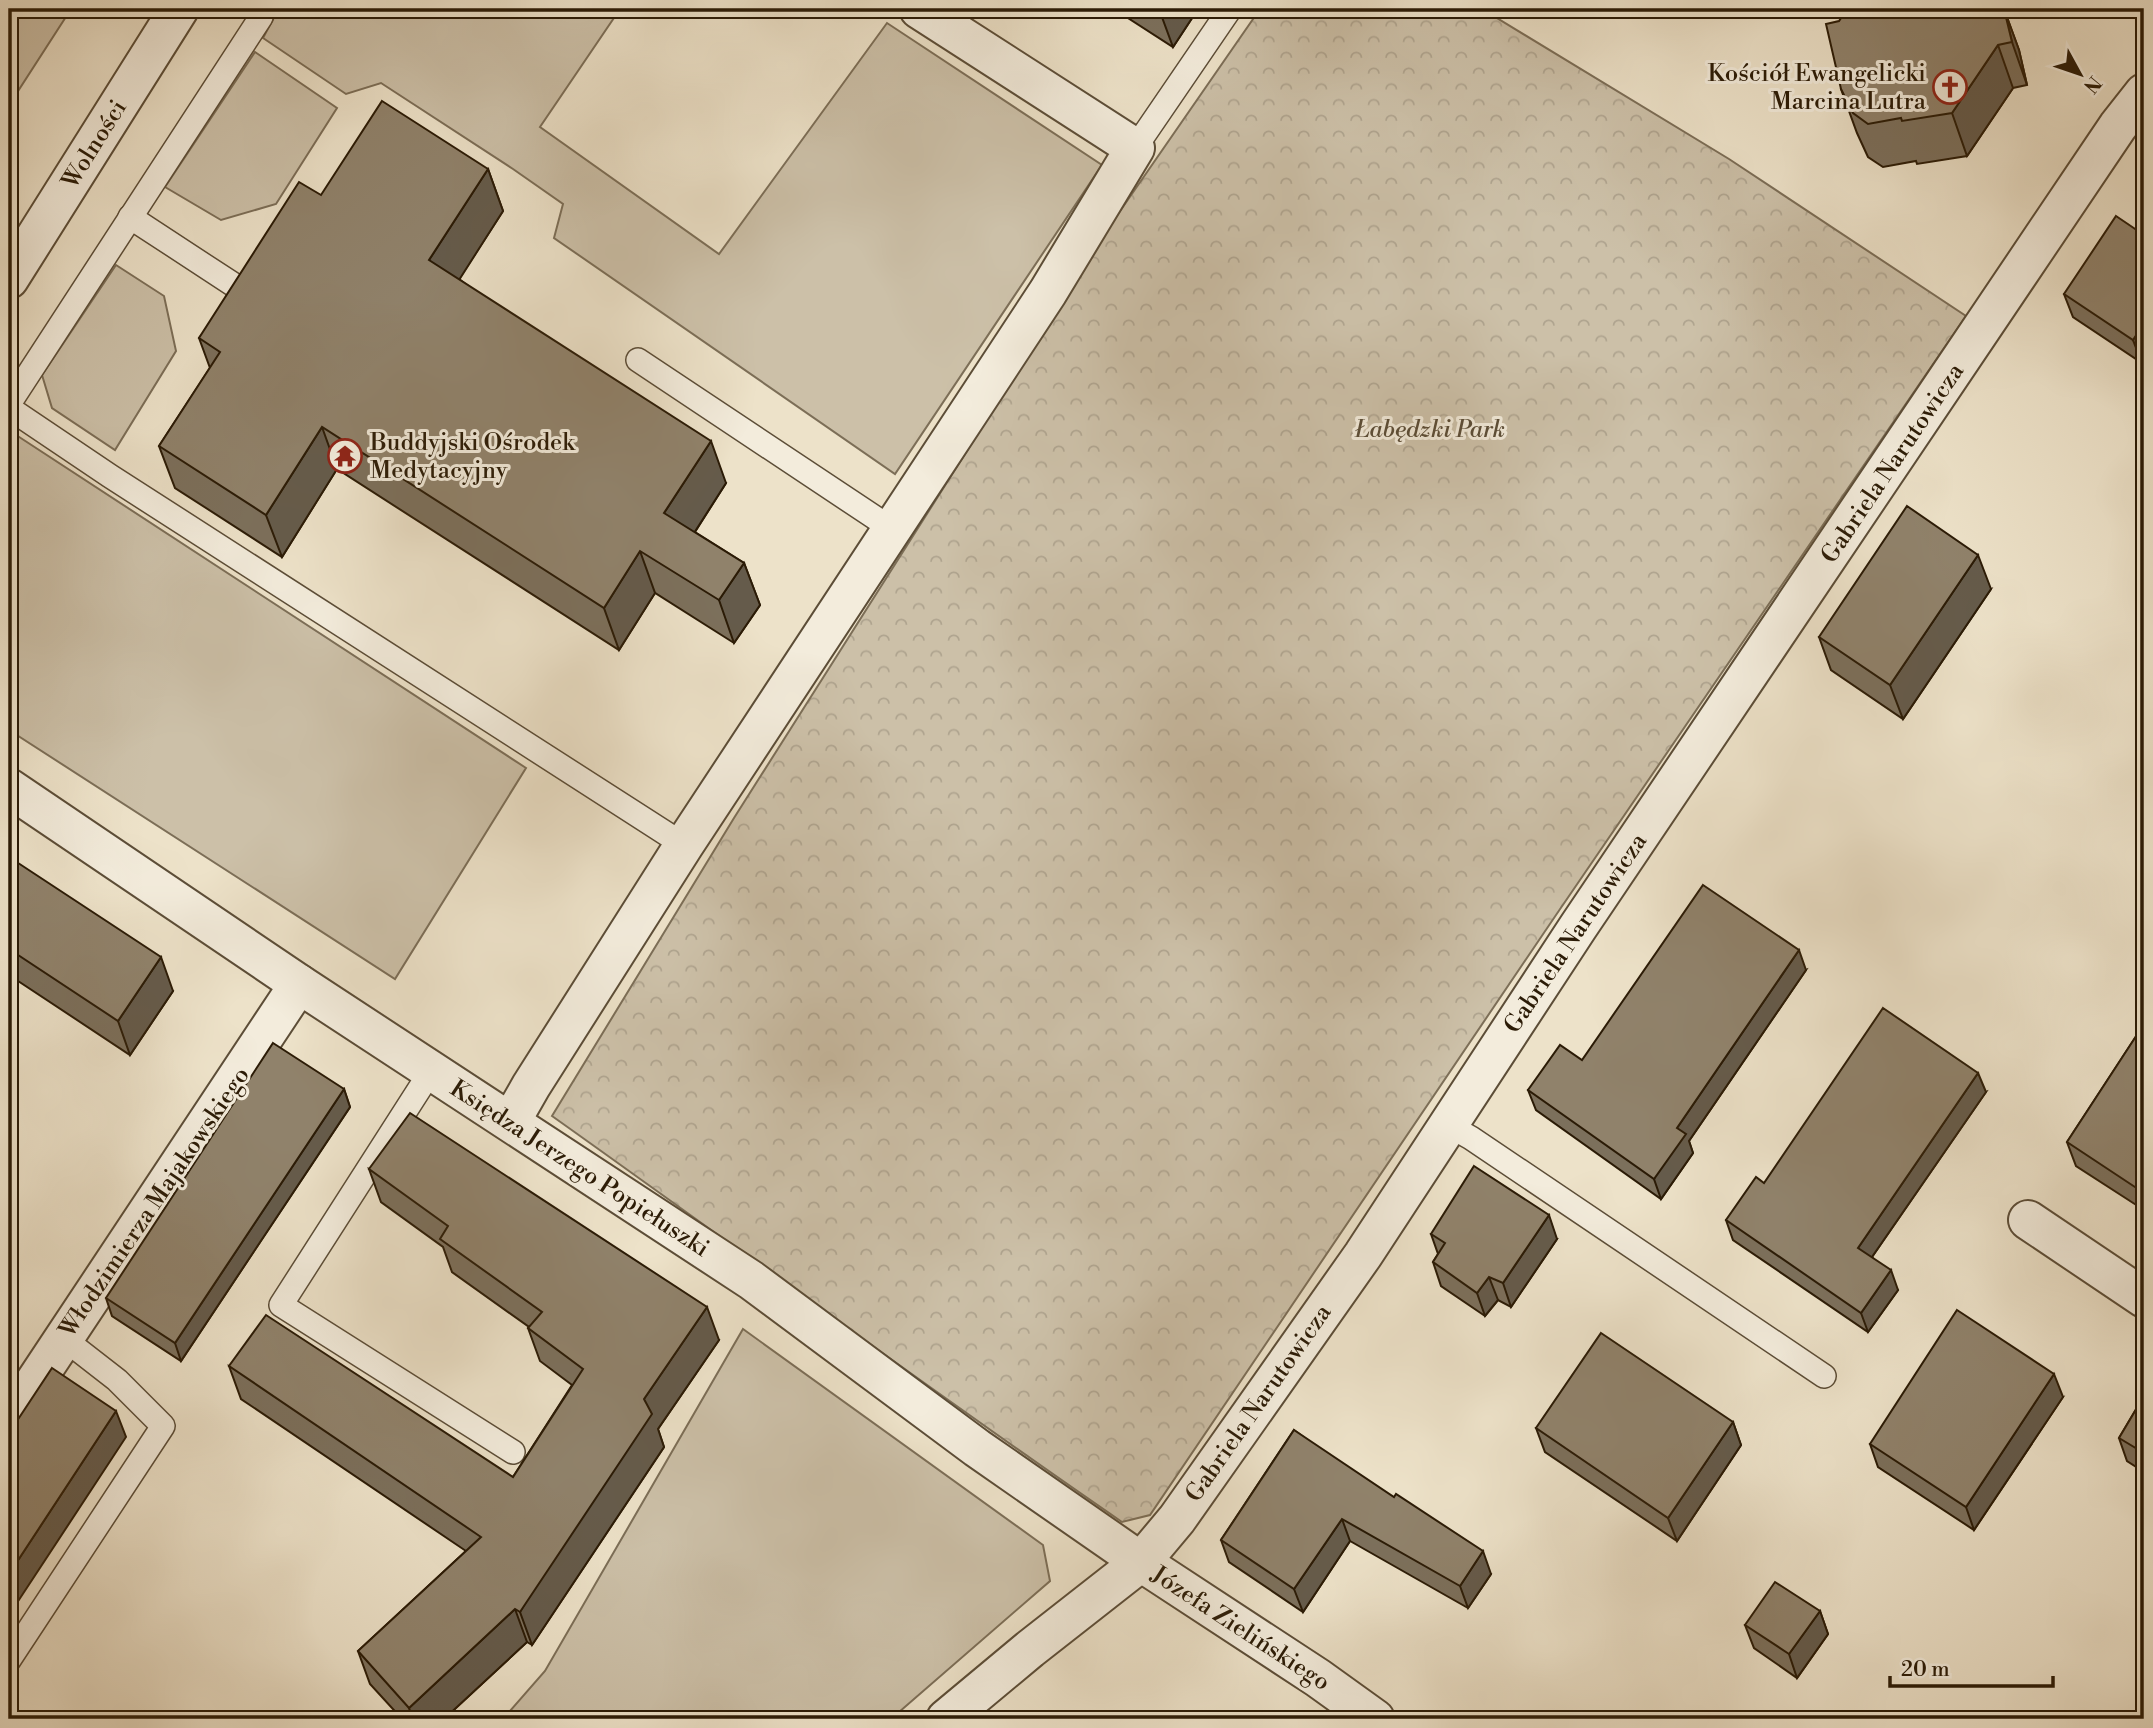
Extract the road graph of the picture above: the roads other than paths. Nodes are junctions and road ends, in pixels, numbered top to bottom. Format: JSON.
{"nodes":[{"id":1,"x":179,"y":9,"type":"edge"},
{"id":2,"x":919,"y":9,"type":"edge"},
{"id":3,"x":1230,"y":9,"type":"edge"},
{"id":4,"x":261,"y":17,"type":"dead end"},
{"id":5,"x":2144,"y":93,"type":"edge"},
{"id":6,"x":1135,"y":148,"type":"junction"},
{"id":7,"x":130,"y":218,"type":"junction"},
{"id":8,"x":9,"y":278,"type":"edge"},
{"id":9,"x":234,"y":285,"type":"edge"},
{"id":10,"x":638,"y":360,"type":"dead end"},
{"id":11,"x":9,"y":406,"type":"edge"},
{"id":12,"x":892,"y":529,"type":"junction"},
{"id":13,"x":9,"y":788,"type":"edge"},
{"id":14,"x":684,"y":845,"type":"junction"},
{"id":15,"x":299,"y":984,"type":"junction"},
{"id":16,"x":431,"y":1071,"type":"junction"},
{"id":17,"x":511,"y":1121,"type":"junction"},
{"id":18,"x":1448,"y":1125,"type":"junction"},
{"id":19,"x":2028,"y":1220,"type":"dead end"},
{"id":20,"x":2144,"y":1298,"type":"edge"},
{"id":21,"x":63,"y":1338,"type":"junction"},
{"id":22,"x":1824,"y":1376,"type":"dead end"},
{"id":23,"x":9,"y":1421,"type":"edge"},
{"id":24,"x":513,"y":1452,"type":"dead end"},
{"id":25,"x":1141,"y":1562,"type":"junction"},
{"id":26,"x":9,"y":1660,"type":"edge"},
{"id":27,"x":946,"y":1719,"type":"edge"},
{"id":28,"x":1375,"y":1719,"type":"edge"}],
"edges":[{"from":1,"to":8,"type":"street","name":"Wolności"},
{"from":2,"to":6,"type":"street"},
{"from":3,"to":6,"type":"lane"},
{"from":4,"to":7,"type":"lane"},
{"from":5,"to":18,"type":"street","name":"Gabriela Narutowicza"},
{"from":6,"to":12,"type":"street"},
{"from":7,"to":9,"type":"lane"},
{"from":7,"to":11,"type":"lane"},
{"from":10,"to":12,"type":"lane"},
{"from":11,"to":14,"type":"lane"},
{"from":12,"to":14,"type":"street"},
{"from":13,"to":15,"type":"street","name":"Księdza Jerzego Popiełuszki"},
{"from":14,"to":17,"type":"street"},
{"from":15,"to":16,"type":"street","name":"Księdza Jerzego Popiełuszki"},
{"from":15,"to":21,"type":"street","name":"Włodzimierza Majakowskiego"},
{"from":16,"to":17,"type":"street","name":"Księdza Jerzego Popiełuszki"},
{"from":16,"to":24,"type":"lane"},
{"from":17,"to":25,"type":"street","name":"Księdza Jerzego Popiełuszki"},
{"from":18,"to":22,"type":"lane"},
{"from":18,"to":25,"type":"street","name":"Gabriela Narutowicza"},
{"from":19,"to":20,"type":"street"},
{"from":21,"to":23,"type":"street","name":"Włodzimierza Majakowskiego"},
{"from":21,"to":26,"type":"lane"},
{"from":25,"to":27,"type":"street","name":"Gabriela Narutowicza"},
{"from":25,"to":28,"type":"street","name":"Józefa Zielińskiego"}]}
